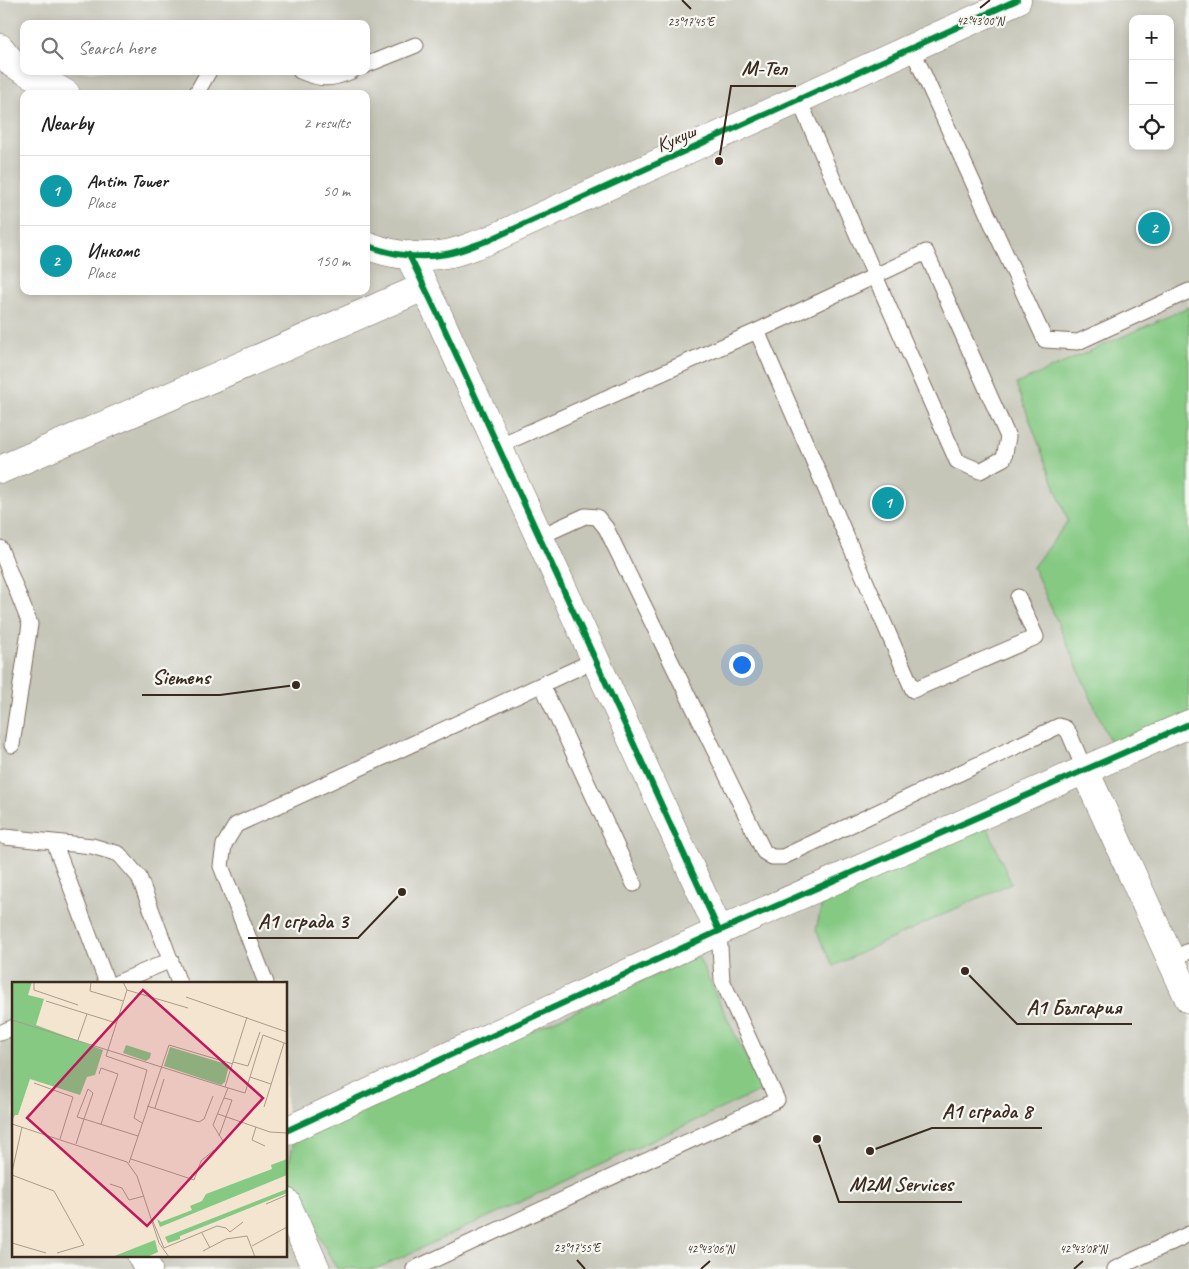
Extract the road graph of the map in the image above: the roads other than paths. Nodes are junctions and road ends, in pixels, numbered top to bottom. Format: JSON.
{"nodes":[{"id":1,"x":1017,"y":0,"type":"edge"},
{"id":2,"x":416,"y":45,"type":"dead end"},
{"id":3,"x":912,"y":49,"type":"junction"},
{"id":4,"x":370,"y":63,"type":"edge"},
{"id":5,"x":34,"y":75,"type":"edge"},
{"id":6,"x":207,"y":75,"type":"edge"},
{"id":7,"x":310,"y":75,"type":"edge"},
{"id":8,"x":340,"y":75,"type":"edge"},
{"id":9,"x":59,"y":90,"type":"edge"},
{"id":10,"x":198,"y":90,"type":"edge"},
{"id":11,"x":799,"y":100,"type":"junction"},
{"id":12,"x":370,"y":247,"type":"edge"},
{"id":13,"x":409,"y":255,"type":"junction"},
{"id":14,"x":875,"y":276,"type":"junction"},
{"id":15,"x":424,"y":287,"type":"junction"},
{"id":16,"x":1189,"y":290,"type":"edge"},
{"id":17,"x":757,"y":331,"type":"junction"},
{"id":18,"x":498,"y":446,"type":"junction"},
{"id":19,"x":1,"y":470,"type":"edge"},
{"id":20,"x":539,"y":537,"type":"junction"},
{"id":21,"x":0,"y":548,"type":"edge"},
{"id":22,"x":1018,"y":597,"type":"dead end"},
{"id":23,"x":595,"y":660,"type":"junction"},
{"id":24,"x":542,"y":685,"type":"junction"},
{"id":25,"x":1189,"y":724,"type":"edge"},
{"id":26,"x":12,"y":745,"type":"dead end"},
{"id":27,"x":1085,"y":771,"type":"junction"},
{"id":28,"x":5,"y":837,"type":"dead end"},
{"id":29,"x":54,"y":842,"type":"junction"},
{"id":30,"x":634,"y":884,"type":"dead end"},
{"id":31,"x":719,"y":931,"type":"junction"},
{"id":32,"x":1180,"y":955,"type":"edge"},
{"id":33,"x":170,"y":960,"type":"junction"},
{"id":34,"x":107,"y":982,"type":"edge"},
{"id":35,"x":120,"y":982,"type":"edge"},
{"id":36,"x":179,"y":982,"type":"edge"},
{"id":37,"x":266,"y":982,"type":"edge"},
{"id":38,"x":1189,"y":998,"type":"edge"},
{"id":39,"x":12,"y":1028,"type":"edge"},
{"id":40,"x":0,"y":1033,"type":"edge"},
{"id":41,"x":288,"y":1130,"type":"edge"},
{"id":42,"x":288,"y":1206,"type":"edge"},
{"id":43,"x":1189,"y":1234,"type":"edge"},
{"id":44,"x":142,"y":1256,"type":"edge"},
{"id":45,"x":148,"y":1269,"type":"edge"},
{"id":46,"x":316,"y":1269,"type":"edge"},
{"id":47,"x":414,"y":1269,"type":"edge"},
{"id":48,"x":1115,"y":1269,"type":"edge"}],
"edges":[{"from":1,"to":3,"type":"street","name":"Кукуш"},
{"from":2,"to":4,"type":"lane"},
{"from":3,"to":11,"type":"street","name":"Кукуш"},
{"from":3,"to":16,"type":"lane"},
{"from":5,"to":9,"type":"street"},
{"from":6,"to":10,"type":"lane"},
{"from":7,"to":8,"type":"lane"},
{"from":11,"to":13,"type":"street","name":"Кукуш"},
{"from":11,"to":14,"type":"lane"},
{"from":12,"to":13,"type":"street","name":"Кукуш"},
{"from":13,"to":15,"type":"street"},
{"from":14,"to":14,"type":"lane"},
{"from":14,"to":17,"type":"lane"},
{"from":15,"to":18,"type":"street"},
{"from":15,"to":19,"type":"street"},
{"from":17,"to":18,"type":"lane"},
{"from":17,"to":22,"type":"lane"},
{"from":18,"to":20,"type":"street"},
{"from":20,"to":23,"type":"street"},
{"from":20,"to":27,"type":"lane"},
{"from":21,"to":26,"type":"lane"},
{"from":23,"to":24,"type":"lane"},
{"from":23,"to":31,"type":"street"},
{"from":24,"to":30,"type":"lane"},
{"from":24,"to":37,"type":"lane"},
{"from":25,"to":27,"type":"street"},
{"from":27,"to":31,"type":"street"},
{"from":27,"to":32,"type":"street"},
{"from":28,"to":29,"type":"lane"},
{"from":29,"to":33,"type":"lane"},
{"from":29,"to":34,"type":"lane"},
{"from":31,"to":41,"type":"street"},
{"from":31,"to":47,"type":"lane"},
{"from":32,"to":38,"type":"street"},
{"from":33,"to":35,"type":"lane"},
{"from":33,"to":36,"type":"lane"},
{"from":39,"to":40,"type":"lane"},
{"from":42,"to":46,"type":"street"},
{"from":43,"to":48,"type":"lane"},
{"from":44,"to":45,"type":"street"}]}
